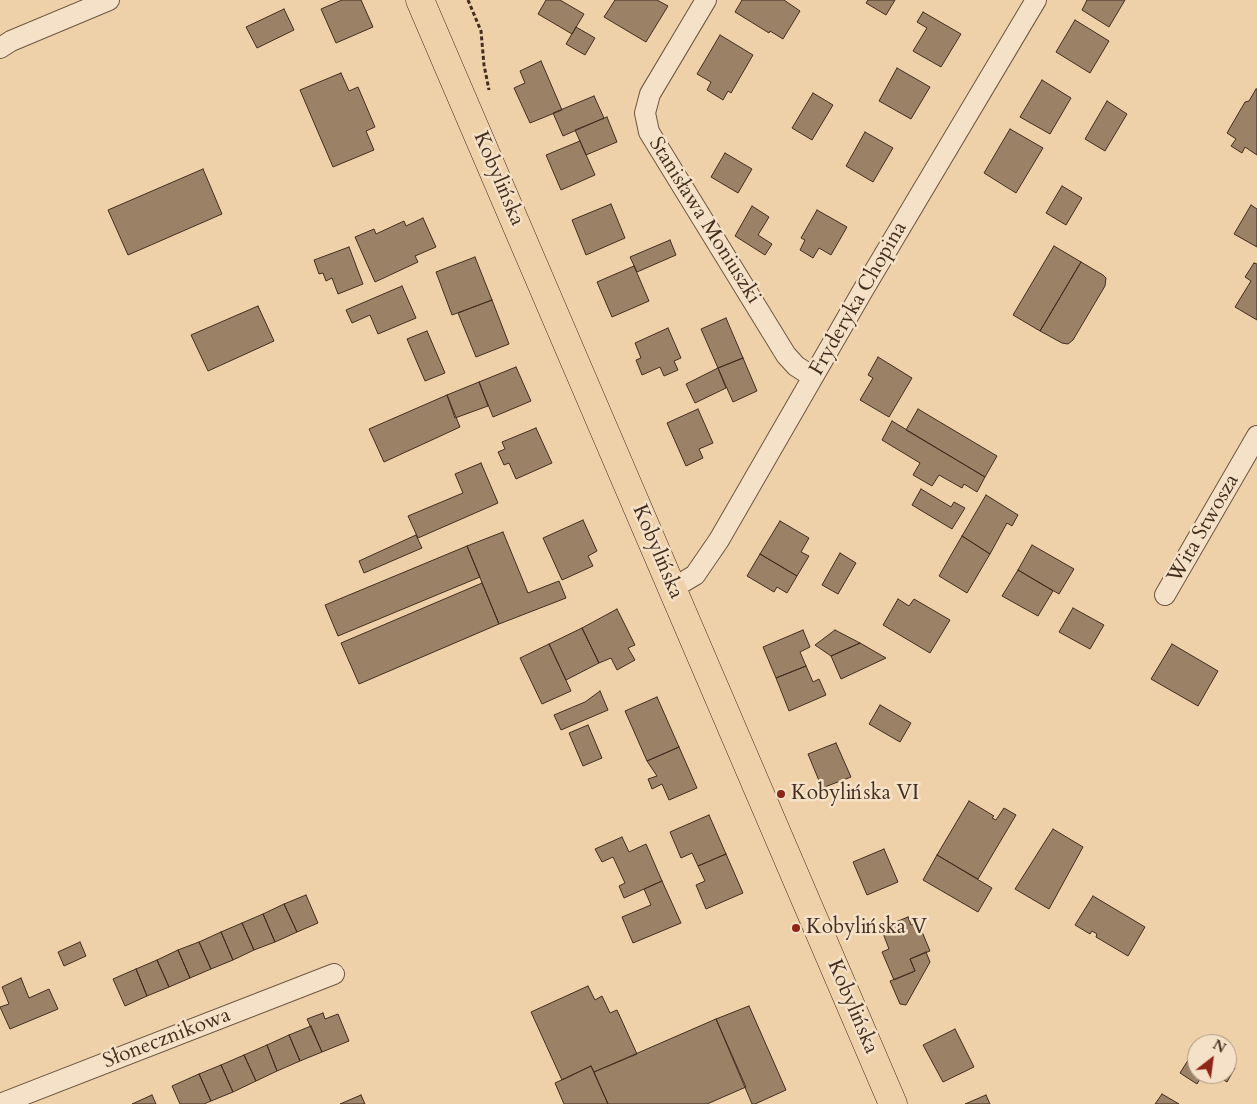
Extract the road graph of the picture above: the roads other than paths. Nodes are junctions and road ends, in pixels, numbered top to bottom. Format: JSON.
{"nodes":[{"id":1,"x":109,"y":0,"type":"edge"},
{"id":2,"x":420,"y":0,"type":"edge"},
{"id":3,"x":706,"y":0,"type":"edge"},
{"id":4,"x":1036,"y":0,"type":"edge"},
{"id":5,"x":0,"y":48,"type":"edge"},
{"id":6,"x":813,"y":377,"type":"junction"},
{"id":7,"x":1257,"y":436,"type":"edge"},
{"id":8,"x":673,"y":588,"type":"junction"},
{"id":9,"x":1166,"y":595,"type":"dead end"},
{"id":10,"x":334,"y":974,"type":"dead end"},
{"id":11,"x":0,"y":1104,"type":"edge"},
{"id":12,"x":893,"y":1104,"type":"edge"}],
"edges":[{"from":1,"to":5,"type":"street"},
{"from":2,"to":8,"type":"main road","name":"Kobylińska"},
{"from":3,"to":6,"type":"street","name":"Stanisława Moniuszki"},
{"from":4,"to":6,"type":"street","name":"Fryderyka Chopina"},
{"from":6,"to":8,"type":"street","name":"Fryderyka Chopina"},
{"from":7,"to":9,"type":"street","name":"Wita Stwosza"},
{"from":8,"to":12,"type":"main road","name":"Kobylińska"},
{"from":10,"to":11,"type":"street","name":"Słonecznikowa"}]}
